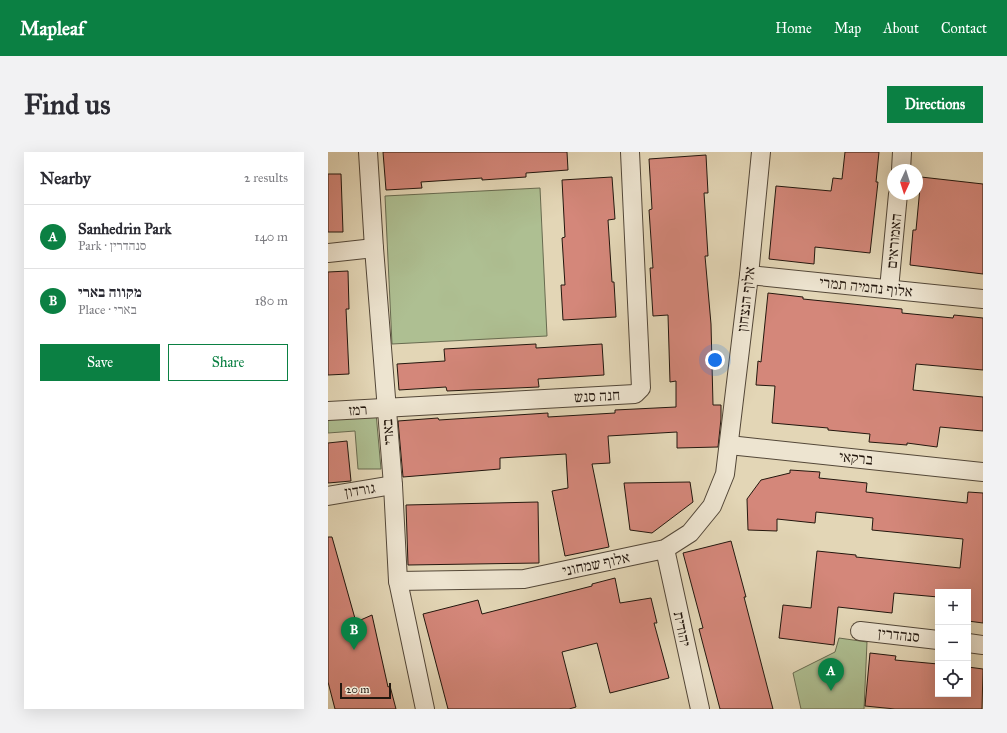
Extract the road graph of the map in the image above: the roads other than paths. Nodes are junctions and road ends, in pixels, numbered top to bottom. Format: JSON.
{"nodes":[{"id":1,"x":368,"y":152,"type":"edge"},
{"id":2,"x":630,"y":152,"type":"edge"},
{"id":3,"x":760,"y":152,"type":"edge"},
{"id":4,"x":902,"y":152,"type":"edge"},
{"id":5,"x":901,"y":164,"type":"edge"},
{"id":6,"x":897,"y":200,"type":"edge"},
{"id":7,"x":374,"y":248,"type":"junction"},
{"id":8,"x":328,"y":253,"type":"edge"},
{"id":9,"x":749,"y":275,"type":"junction"},
{"id":10,"x":889,"y":289,"type":"junction"},
{"id":11,"x":983,"y":298,"type":"edge"},
{"id":12,"x":387,"y":408,"type":"junction"},
{"id":13,"x":328,"y":411,"type":"edge"},
{"id":14,"x":729,"y":445,"type":"junction"},
{"id":15,"x":983,"y":472,"type":"edge"},
{"id":16,"x":393,"y":485,"type":"junction"},
{"id":17,"x":328,"y":496,"type":"edge"},
{"id":18,"x":665,"y":549,"type":"junction"},
{"id":19,"x":398,"y":581,"type":"junction"},
{"id":20,"x":860,"y":631,"type":"dead end"},
{"id":21,"x":935,"y":640,"type":"edge"},
{"id":22,"x":971,"y":643,"type":"edge"},
{"id":23,"x":983,"y":645,"type":"edge"},
{"id":24,"x":425,"y":709,"type":"edge"},
{"id":25,"x":700,"y":709,"type":"edge"}],
"edges":[{"from":1,"to":7,"type":"street","name":"בארי"},
{"from":2,"to":12,"type":"street","name":"חנה סנש"},
{"from":3,"to":9,"type":"street","name":"אלוף הנצחון"},
{"from":4,"to":5,"type":"street"},
{"from":6,"to":10,"type":"street","name":"האמוראים"},
{"from":7,"to":8,"type":"street"},
{"from":7,"to":12,"type":"street","name":"בארי"},
{"from":9,"to":10,"type":"street","name":"אלוף נחמיה תמרי"},
{"from":9,"to":14,"type":"street","name":"אלוף הנצחון"},
{"from":10,"to":11,"type":"street","name":"אלוף נחמיה תמרי"},
{"from":12,"to":13,"type":"street","name":"רמז"},
{"from":12,"to":16,"type":"street","name":"בארי"},
{"from":14,"to":15,"type":"street","name":"ברקאי"},
{"from":14,"to":18,"type":"street","name":"אלוף שמחוני"},
{"from":16,"to":17,"type":"street","name":"גורדון"},
{"from":16,"to":19,"type":"street","name":"בארי"},
{"from":18,"to":19,"type":"street","name":"אלוף שמחוני"},
{"from":18,"to":25,"type":"street","name":"יהודית"},
{"from":19,"to":24,"type":"street","name":"בארי"},
{"from":20,"to":21,"type":"street","name":"סנהדרין"},
{"from":22,"to":23,"type":"street"}]}
